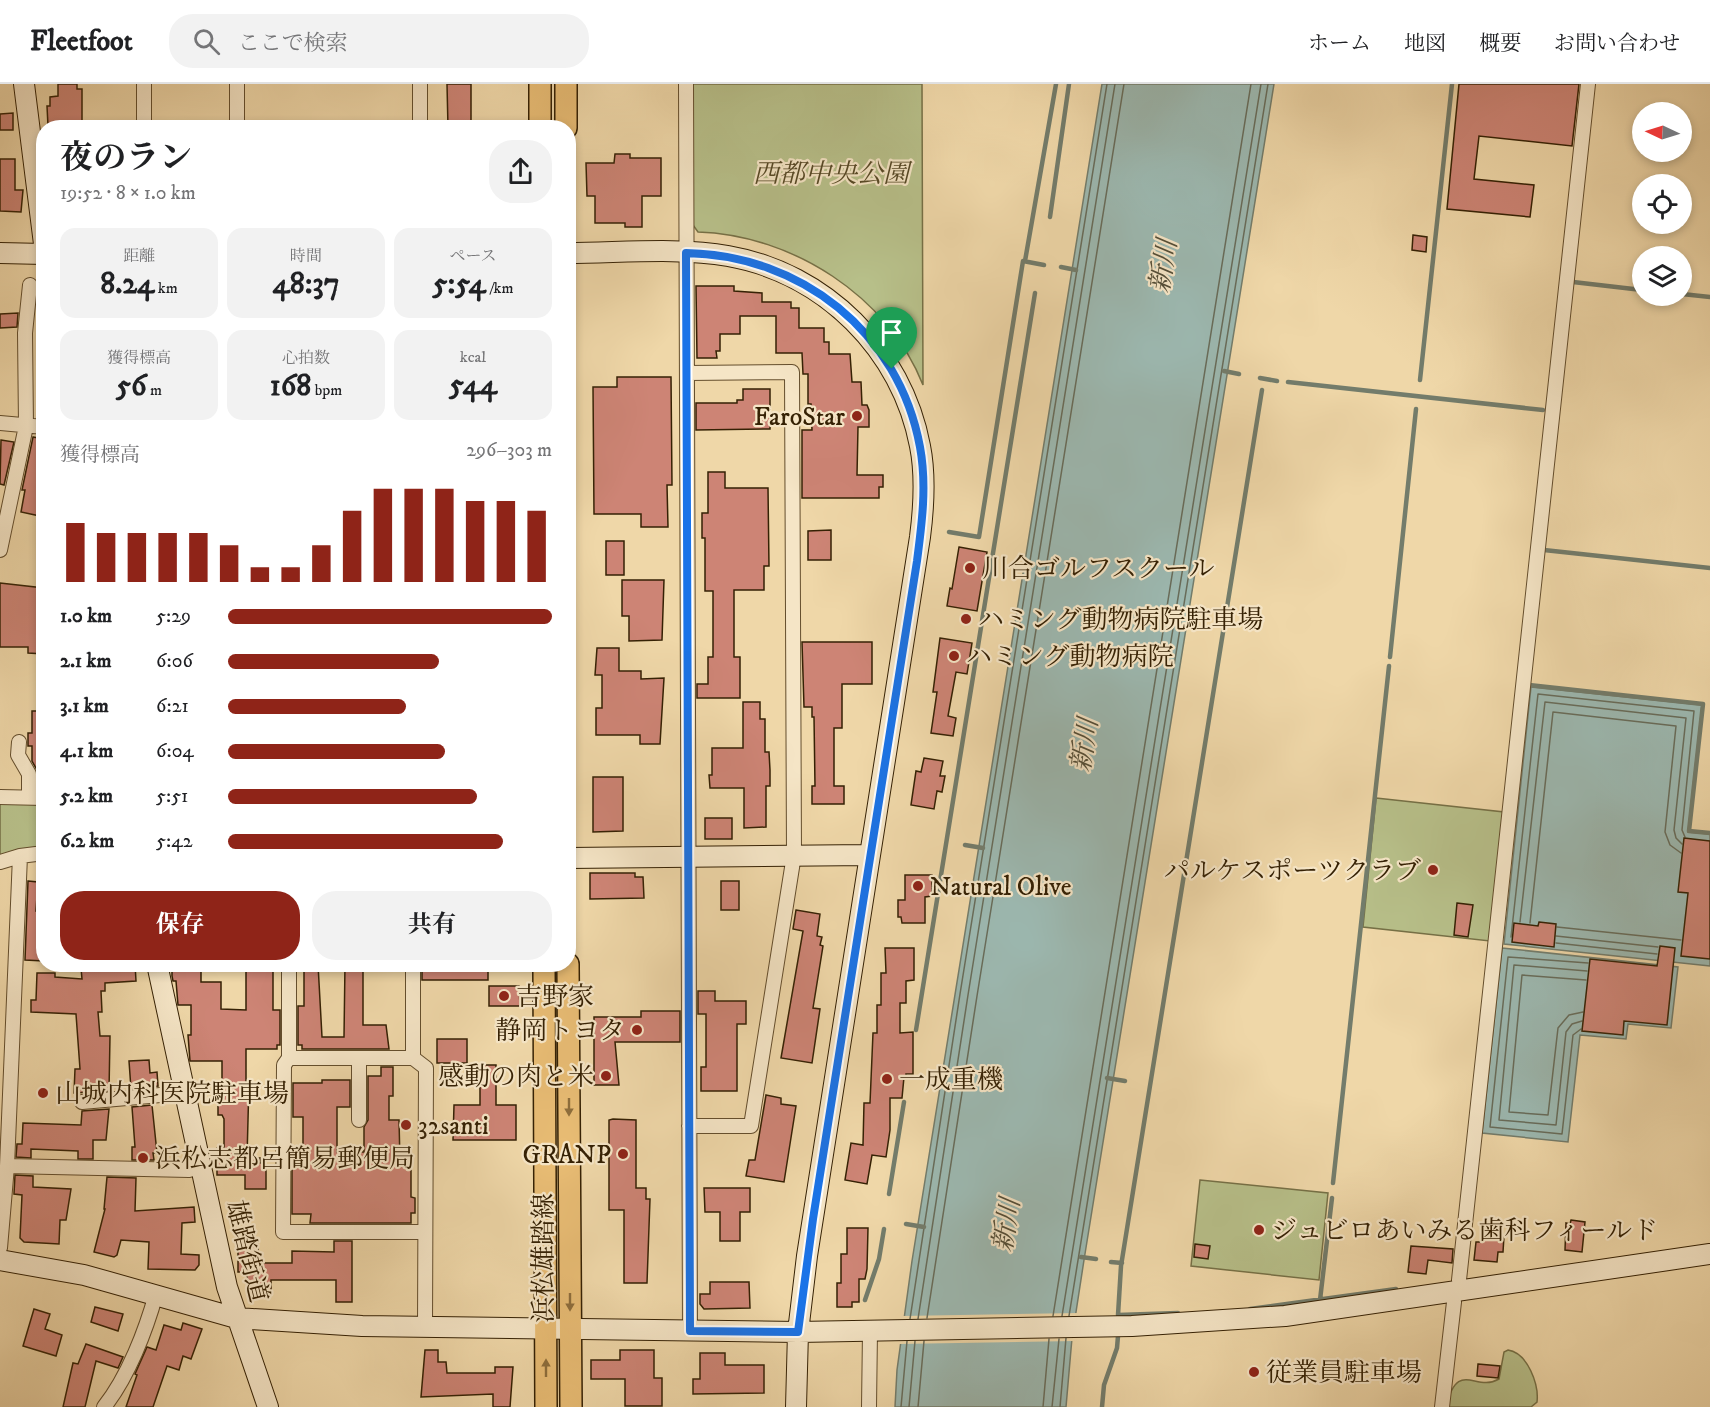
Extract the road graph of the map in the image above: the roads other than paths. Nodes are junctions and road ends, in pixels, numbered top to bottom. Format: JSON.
{"nodes":[{"id":1,"x":24,"y":84,"type":"edge"},
{"id":2,"x":144,"y":84,"type":"edge"},
{"id":3,"x":237,"y":84,"type":"edge"},
{"id":4,"x":420,"y":84,"type":"edge"},
{"id":5,"x":540,"y":84,"type":"edge"},
{"id":6,"x":566,"y":84,"type":"edge"},
{"id":7,"x":686,"y":84,"type":"edge"},
{"id":8,"x":1588,"y":84,"type":"edge"},
{"id":9,"x":144,"y":120,"type":"edge"},
{"id":10,"x":237,"y":120,"type":"edge"},
{"id":11,"x":420,"y":120,"type":"edge"},
{"id":12,"x":540,"y":120,"type":"edge"},
{"id":13,"x":566,"y":120,"type":"edge"},
{"id":14,"x":36,"y":180,"type":"edge"},
{"id":15,"x":0,"y":253,"type":"edge"},
{"id":16,"x":576,"y":253,"type":"edge"},
{"id":17,"x":686,"y":253,"type":"junction"},
{"id":18,"x":36,"y":254,"type":"edge"},
{"id":19,"x":36,"y":293,"type":"edge"},
{"id":20,"x":687,"y":373,"type":"junction"},
{"id":21,"x":0,"y":423,"type":"edge"},
{"id":22,"x":26,"y":426,"type":"junction"},
{"id":23,"x":36,"y":427,"type":"edge"},
{"id":24,"x":0,"y":550,"type":"edge"},
{"id":25,"x":19,"y":742,"type":"dead end"},
{"id":26,"x":0,"y":797,"type":"edge"},
{"id":27,"x":36,"y":797,"type":"edge"},
{"id":28,"x":36,"y":854,"type":"edge"},
{"id":29,"x":794,"y":855,"type":"junction"},
{"id":30,"x":870,"y":855,"type":"junction"},
{"id":31,"x":20,"y":856,"type":"junction"},
{"id":32,"x":688,"y":857,"type":"junction"},
{"id":33,"x":576,"y":858,"type":"edge"},
{"id":34,"x":0,"y":862,"type":"edge"},
{"id":35,"x":159,"y":972,"type":"edge"},
{"id":36,"x":290,"y":972,"type":"edge"},
{"id":37,"x":413,"y":972,"type":"edge"},
{"id":38,"x":544,"y":972,"type":"edge"},
{"id":39,"x":568,"y":972,"type":"edge"},
{"id":40,"x":6,"y":1054,"type":"edge"},
{"id":41,"x":289,"y":1058,"type":"junction"},
{"id":42,"x":359,"y":1058,"type":"junction"},
{"id":43,"x":413,"y":1058,"type":"junction"},
{"id":44,"x":183,"y":1093,"type":"junction"},
{"id":45,"x":82,"y":1102,"type":"dead end"},
{"id":46,"x":359,"y":1120,"type":"dead end"},
{"id":47,"x":689,"y":1126,"type":"junction"},
{"id":48,"x":7,"y":1166,"type":"junction"},
{"id":49,"x":200,"y":1167,"type":"junction"},
{"id":50,"x":425,"y":1233,"type":"junction"},
{"id":51,"x":0,"y":1248,"type":"edge"},
{"id":52,"x":1710,"y":1254,"type":"edge"},
{"id":53,"x":0,"y":1260,"type":"edge"},
{"id":54,"x":1457,"y":1291,"type":"junction"},
{"id":55,"x":156,"y":1294,"type":"junction"},
{"id":56,"x":236,"y":1318,"type":"junction"},
{"id":57,"x":425,"y":1327,"type":"junction"},
{"id":58,"x":545,"y":1329,"type":"junction"},
{"id":59,"x":570,"y":1329,"type":"junction"},
{"id":60,"x":878,"y":1330,"type":"junction"},
{"id":61,"x":690,"y":1331,"type":"junction"},
{"id":62,"x":798,"y":1332,"type":"junction"},
{"id":63,"x":104,"y":1407,"type":"edge"},
{"id":64,"x":268,"y":1407,"type":"edge"},
{"id":65,"x":546,"y":1407,"type":"edge"},
{"id":66,"x":571,"y":1407,"type":"edge"},
{"id":67,"x":796,"y":1407,"type":"edge"},
{"id":68,"x":869,"y":1407,"type":"edge"},
{"id":69,"x":1443,"y":1407,"type":"edge"}],
"edges":[{"from":1,"to":14,"type":"street"},
{"from":2,"to":9,"type":"street"},
{"from":3,"to":10,"type":"street"},
{"from":4,"to":11,"type":"street"},
{"from":5,"to":12,"type":"main road"},
{"from":6,"to":13,"type":"main road"},
{"from":7,"to":17,"type":"street"},
{"from":8,"to":54,"type":"street"},
{"from":15,"to":18,"type":"street"},
{"from":16,"to":17,"type":"street"},
{"from":17,"to":20,"type":"street"},
{"from":17,"to":30,"type":"street"},
{"from":19,"to":22,"type":"street"},
{"from":20,"to":29,"type":"street"},
{"from":20,"to":32,"type":"street"},
{"from":21,"to":22,"type":"street"},
{"from":22,"to":23,"type":"street"},
{"from":22,"to":24,"type":"street"},
{"from":25,"to":27,"type":"street"},
{"from":26,"to":27,"type":"street"},
{"from":28,"to":31,"type":"street"},
{"from":29,"to":30,"type":"street"},
{"from":29,"to":32,"type":"street"},
{"from":29,"to":47,"type":"street"},
{"from":30,"to":62,"type":"street"},
{"from":31,"to":34,"type":"street"},
{"from":31,"to":40,"type":"street"},
{"from":32,"to":33,"type":"street"},
{"from":32,"to":47,"type":"street"},
{"from":35,"to":44,"type":"street","name":"雄踏街道"},
{"from":36,"to":41,"type":"street"},
{"from":37,"to":43,"type":"street"},
{"from":38,"to":58,"type":"main road","name":"浜松雄踏線"},
{"from":39,"to":59,"type":"main road","name":"浜松雄踏線","one_way":true},
{"from":40,"to":48,"type":"street"},
{"from":41,"to":42,"type":"street"},
{"from":41,"to":50,"type":"street"},
{"from":42,"to":43,"type":"street"},
{"from":42,"to":46,"type":"street"},
{"from":43,"to":50,"type":"street"},
{"from":44,"to":45,"type":"street"},
{"from":44,"to":49,"type":"street","name":"雄踏街道"},
{"from":47,"to":61,"type":"street"},
{"from":48,"to":49,"type":"street"},
{"from":48,"to":51,"type":"street"},
{"from":49,"to":56,"type":"street","name":"雄踏街道"},
{"from":50,"to":57,"type":"street"},
{"from":52,"to":54,"type":"street"},
{"from":53,"to":55,"type":"street"},
{"from":54,"to":60,"type":"street"},
{"from":54,"to":69,"type":"street"},
{"from":55,"to":56,"type":"street"},
{"from":55,"to":63,"type":"street"},
{"from":56,"to":57,"type":"street"},
{"from":56,"to":64,"type":"street","name":"雄踏街道"},
{"from":57,"to":58,"type":"street"},
{"from":58,"to":59,"type":"street"},
{"from":65,"to":58,"type":"main road","name":"浜松雄踏線","one_way":true},
{"from":59,"to":61,"type":"street"},
{"from":59,"to":66,"type":"main road","name":"浜松雄踏線"},
{"from":60,"to":62,"type":"street"},
{"from":60,"to":68,"type":"street"},
{"from":61,"to":62,"type":"street"},
{"from":62,"to":67,"type":"street"}]}
